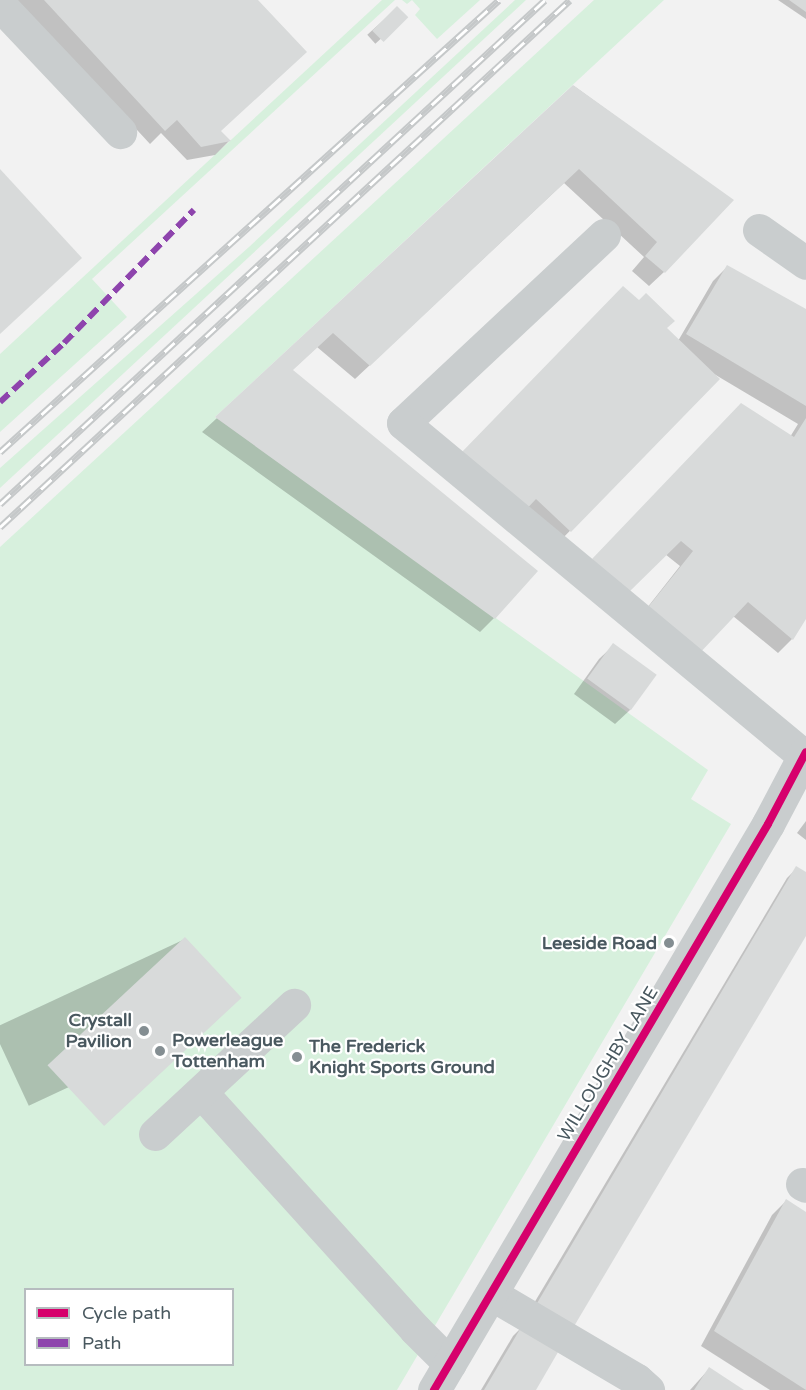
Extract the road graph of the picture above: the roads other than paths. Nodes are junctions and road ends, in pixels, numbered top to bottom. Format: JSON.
{"nodes":[{"id":1,"x":0,"y":5,"type":"edge"},
{"id":2,"x":120,"y":132,"type":"dead end"},
{"id":3,"x":759,"y":230,"type":"dead end"},
{"id":4,"x":604,"y":235,"type":"dead end"},
{"id":5,"x":806,"y":263,"type":"edge"},
{"id":6,"x":805,"y":754,"type":"edge"},
{"id":7,"x":294,"y":1005,"type":"dead end"},
{"id":8,"x":201,"y":1092,"type":"junction"},
{"id":9,"x":155,"y":1134,"type":"dead end"},
{"id":10,"x":491,"y":1294,"type":"junction"},
{"id":11,"x":442,"y":1377,"type":"edge"},
{"id":12,"x":648,"y":1390,"type":"edge"}],
"edges":[{"from":1,"to":2,"type":"street"},
{"from":3,"to":5,"type":"street"},
{"from":4,"to":6,"type":"street"},
{"from":6,"to":10,"type":"street","name":"WILLOUGHBY LANE"},
{"from":7,"to":8,"type":"street"},
{"from":8,"to":9,"type":"street"},
{"from":8,"to":11,"type":"street"},
{"from":10,"to":11,"type":"street","name":"WILLOUGHBY LANE"},
{"from":10,"to":12,"type":"street"}]}
